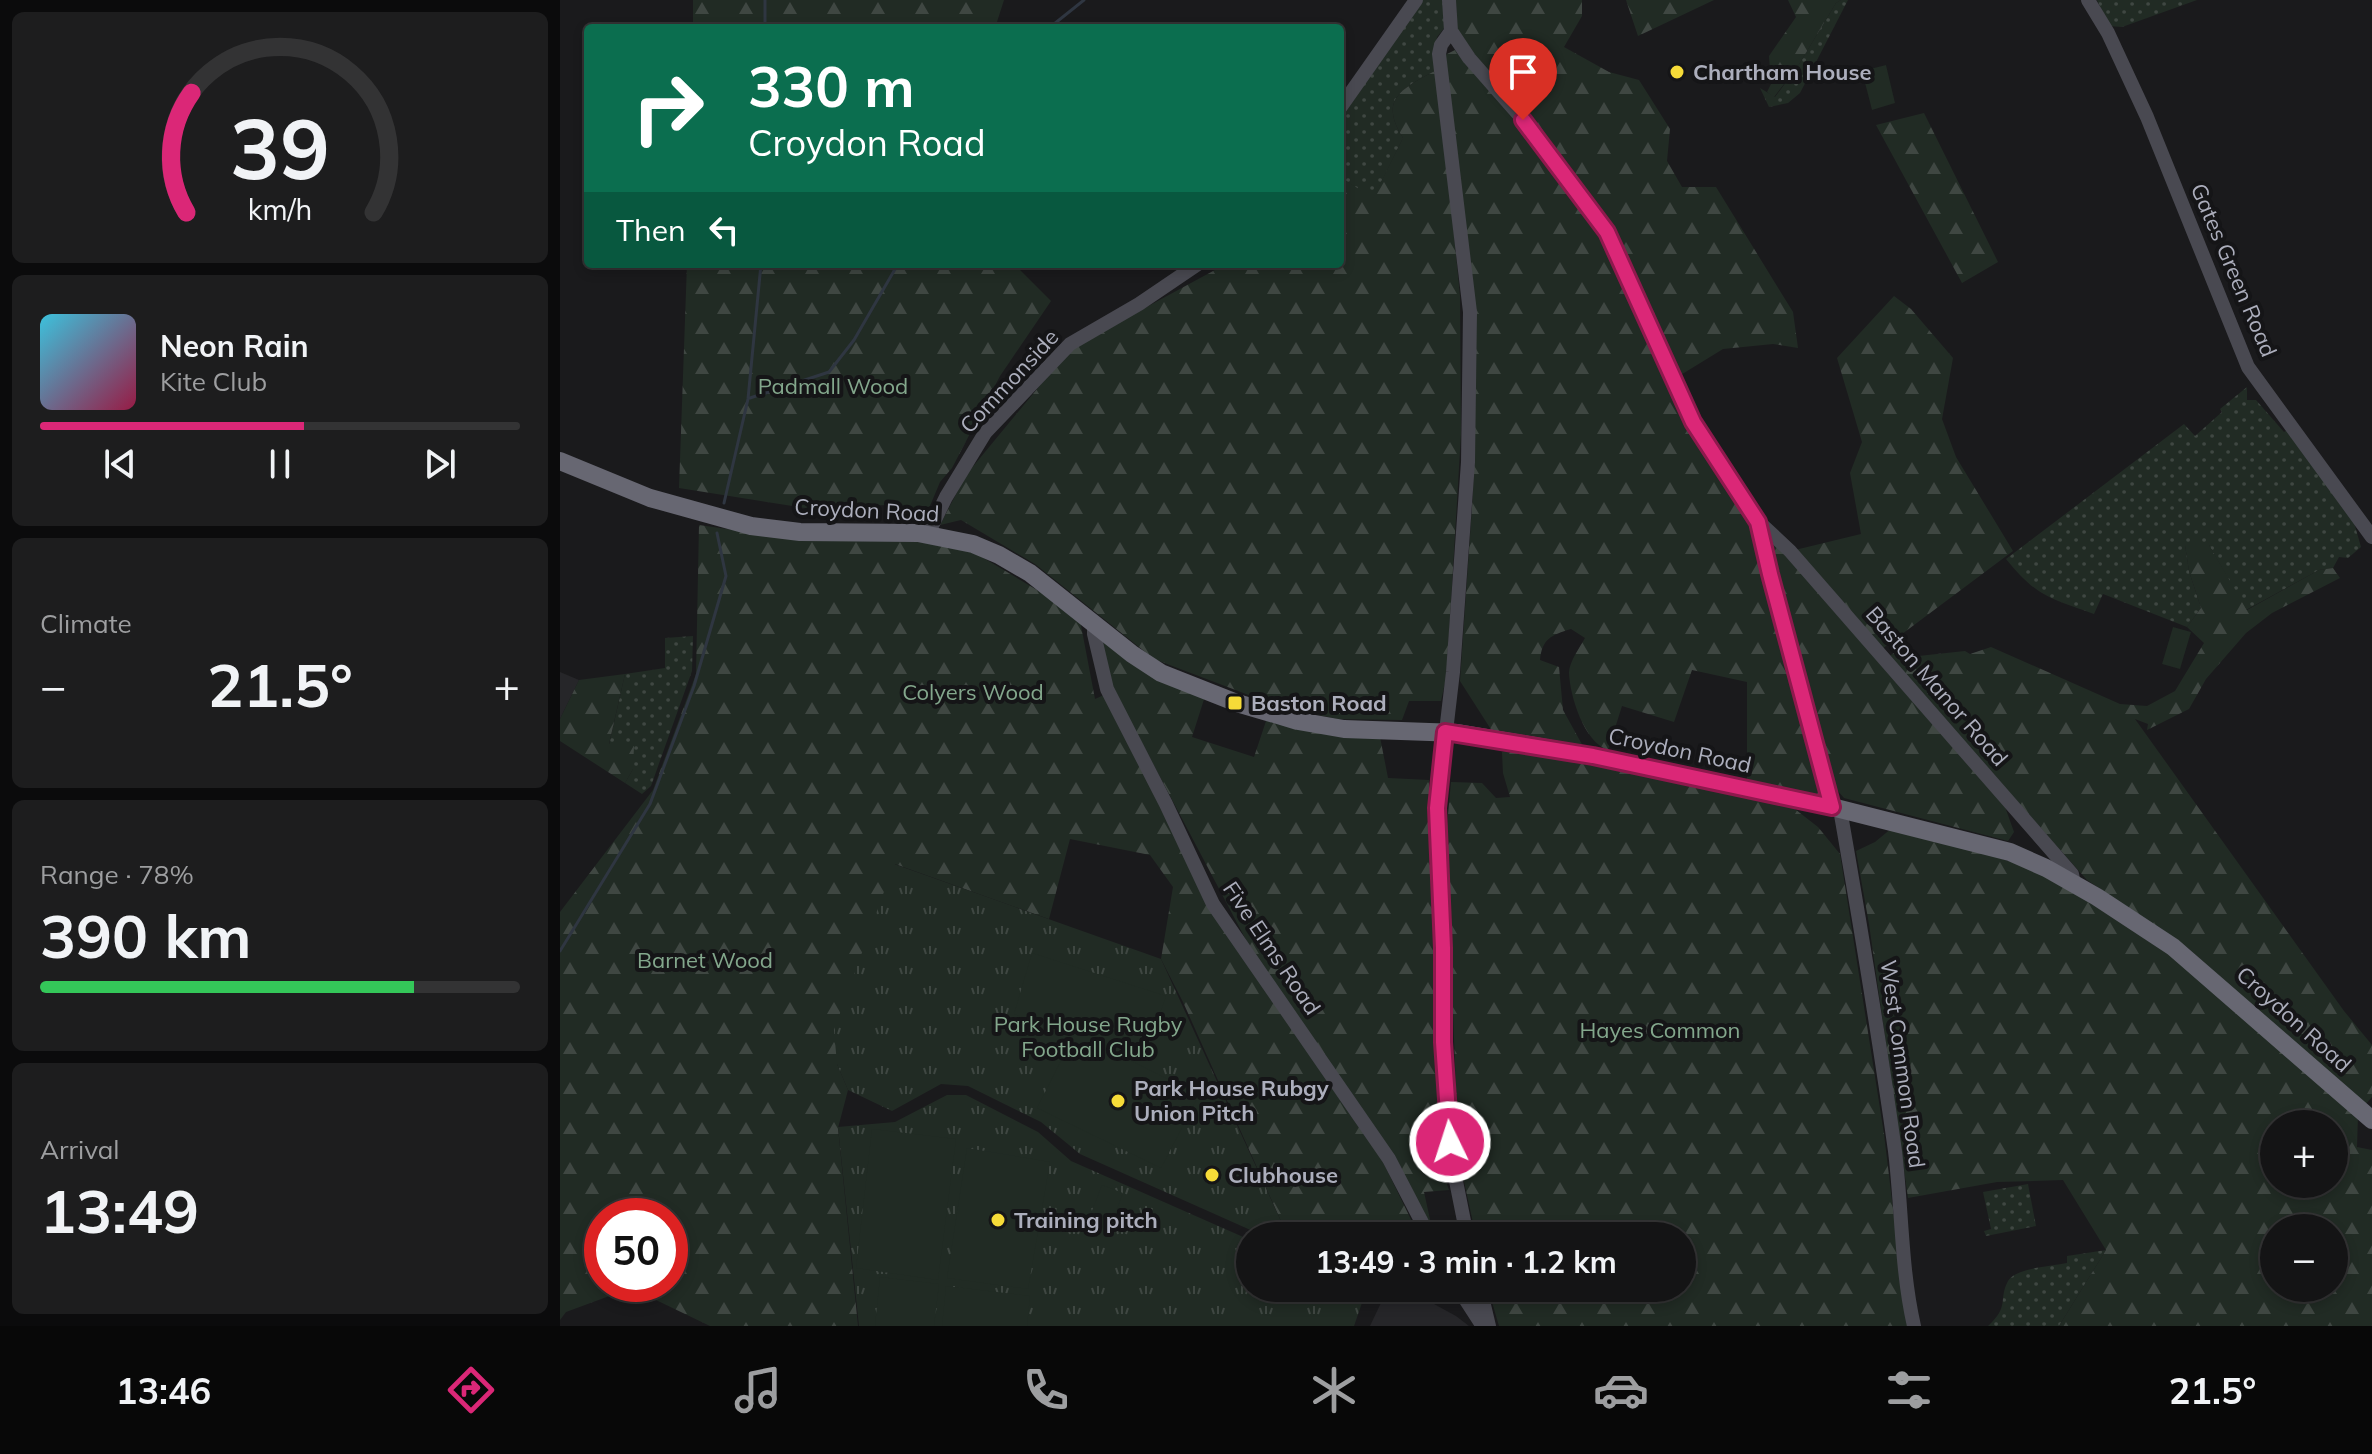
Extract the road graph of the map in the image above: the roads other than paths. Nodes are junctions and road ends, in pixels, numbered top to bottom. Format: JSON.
{"nodes":[{"id":1,"x":1416,"y":0,"type":"edge"},
{"id":2,"x":1449,"y":0,"type":"edge"},
{"id":3,"x":2088,"y":0,"type":"edge"},
{"id":4,"x":1451,"y":31,"type":"junction"},
{"id":5,"x":1344,"y":102,"type":"edge"},
{"id":6,"x":1192,"y":268,"type":"edge"},
{"id":7,"x":560,"y":461,"type":"edge"},
{"id":8,"x":1758,"y":522,"type":"junction"},
{"id":9,"x":928,"y":534,"type":"junction"},
{"id":10,"x":2372,"y":537,"type":"edge"},
{"id":11,"x":1094,"y":624,"type":"junction"},
{"id":12,"x":1445,"y":732,"type":"junction"},
{"id":13,"x":1836,"y":808,"type":"junction"},
{"id":14,"x":2074,"y":884,"type":"junction"},
{"id":15,"x":2372,"y":1120,"type":"edge"},
{"id":16,"x":1422,"y":1222,"type":"edge"},
{"id":17,"x":1464,"y":1222,"type":"edge"},
{"id":18,"x":1467,"y":1302,"type":"edge"},
{"id":19,"x":1483,"y":1302,"type":"edge"},
{"id":20,"x":1488,"y":1324,"type":"edge"},
{"id":21,"x":1914,"y":1326,"type":"edge"}],
"edges":[{"from":1,"to":5,"type":"street"},
{"from":2,"to":4,"type":"street"},
{"from":3,"to":10,"type":"street","name":"Gates Green Road"},
{"from":4,"to":8,"type":"street","name":"West Common Road"},
{"from":4,"to":12,"type":"street"},
{"from":6,"to":9,"type":"street","name":"Commonside"},
{"from":7,"to":9,"type":"highway","name":"Croydon Road"},
{"from":8,"to":13,"type":"street","name":"West Common Road"},
{"from":8,"to":14,"type":"street","name":"Baston Manor Road"},
{"from":9,"to":11,"type":"highway","name":"Croydon Road"},
{"from":11,"to":12,"type":"highway","name":"Croydon Road"},
{"from":11,"to":16,"type":"street","name":"Five Elms Road"},
{"from":12,"to":13,"type":"highway","name":"Croydon Road"},
{"from":12,"to":17,"type":"street"},
{"from":13,"to":14,"type":"highway","name":"Croydon Road"},
{"from":13,"to":21,"type":"street","name":"West Common Road"},
{"from":14,"to":15,"type":"highway","name":"Croydon Road"},
{"from":18,"to":20,"type":"street"},
{"from":19,"to":20,"type":"street"}]}
